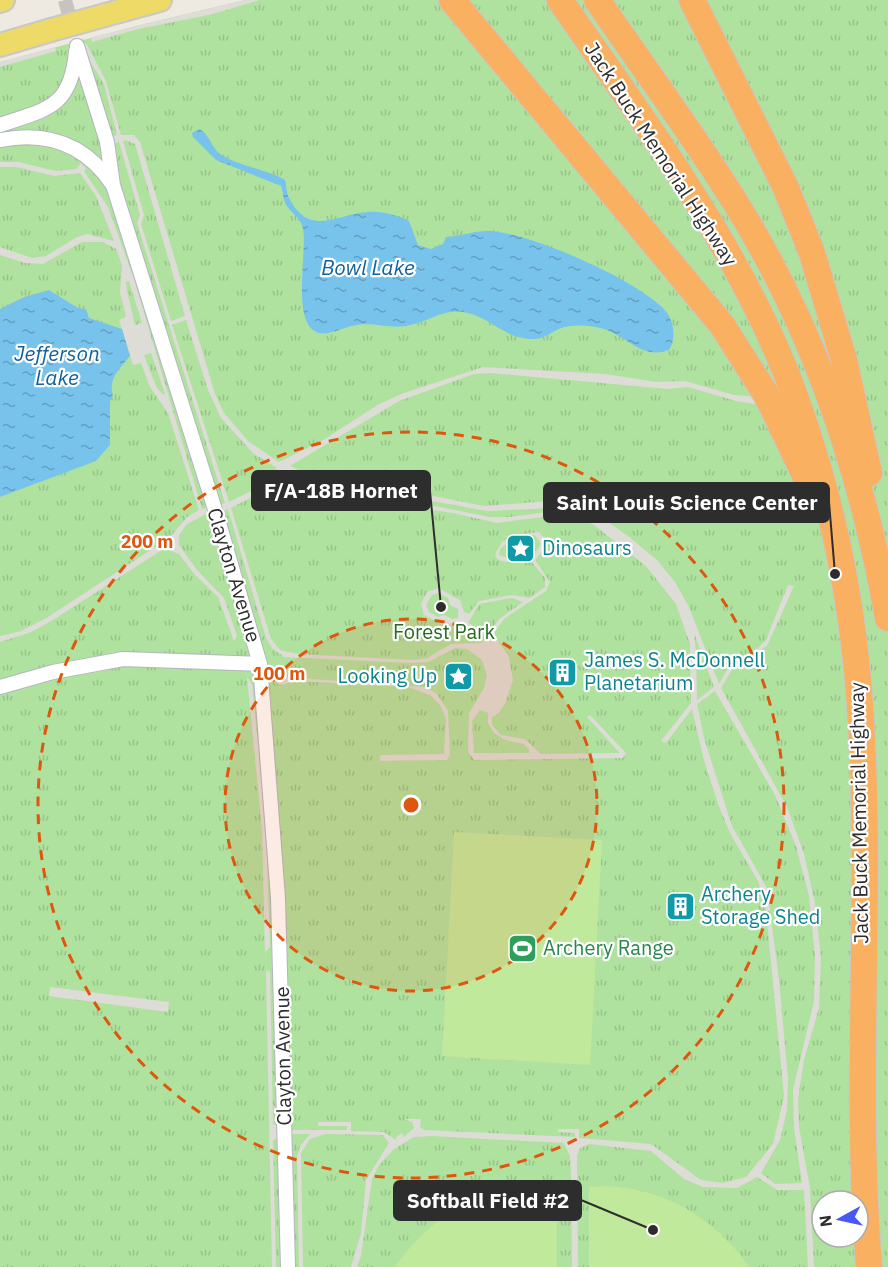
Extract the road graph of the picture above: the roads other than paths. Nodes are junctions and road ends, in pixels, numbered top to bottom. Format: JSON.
{"nodes":[{"id":1,"x":160,"y":0,"type":"edge"},
{"id":2,"x":452,"y":0,"type":"edge"},
{"id":3,"x":560,"y":0,"type":"edge"},
{"id":4,"x":597,"y":0,"type":"edge"},
{"id":5,"x":692,"y":0,"type":"edge"},
{"id":6,"x":0,"y":45,"type":"edge"},
{"id":7,"x":0,"y":125,"type":"edge"},
{"id":8,"x":0,"y":141,"type":"edge"},
{"id":9,"x":113,"y":185,"type":"junction"},
{"id":10,"x":877,"y":560,"type":"junction"},
{"id":11,"x":842,"y":565,"type":"junction"},
{"id":12,"x":888,"y":618,"type":"edge"},
{"id":13,"x":260,"y":664,"type":"junction"},
{"id":14,"x":0,"y":687,"type":"edge"},
{"id":15,"x":288,"y":1267,"type":"edge"},
{"id":16,"x":869,"y":1267,"type":"edge"}],
"edges":[{"from":1,"to":6,"type":"main road","bridge":true},
{"from":2,"to":11,"type":"highway"},
{"from":3,"to":11,"type":"highway","name":"Jack Buck Memorial Highway"},
{"from":4,"to":10,"type":"highway","name":"Jack Buck Memorial Highway"},
{"from":5,"to":10,"type":"highway"},
{"from":7,"to":9,"type":"street","name":"Clayton Avenue"},
{"from":8,"to":9,"type":"street"},
{"from":9,"to":13,"type":"street","name":"Clayton Avenue"},
{"from":10,"to":12,"type":"highway","name":"Jack Buck Memorial Highway"},
{"from":11,"to":16,"type":"highway","name":"Jack Buck Memorial Highway"},
{"from":13,"to":14,"type":"street"},
{"from":13,"to":15,"type":"street","name":"Clayton Avenue"}]}
